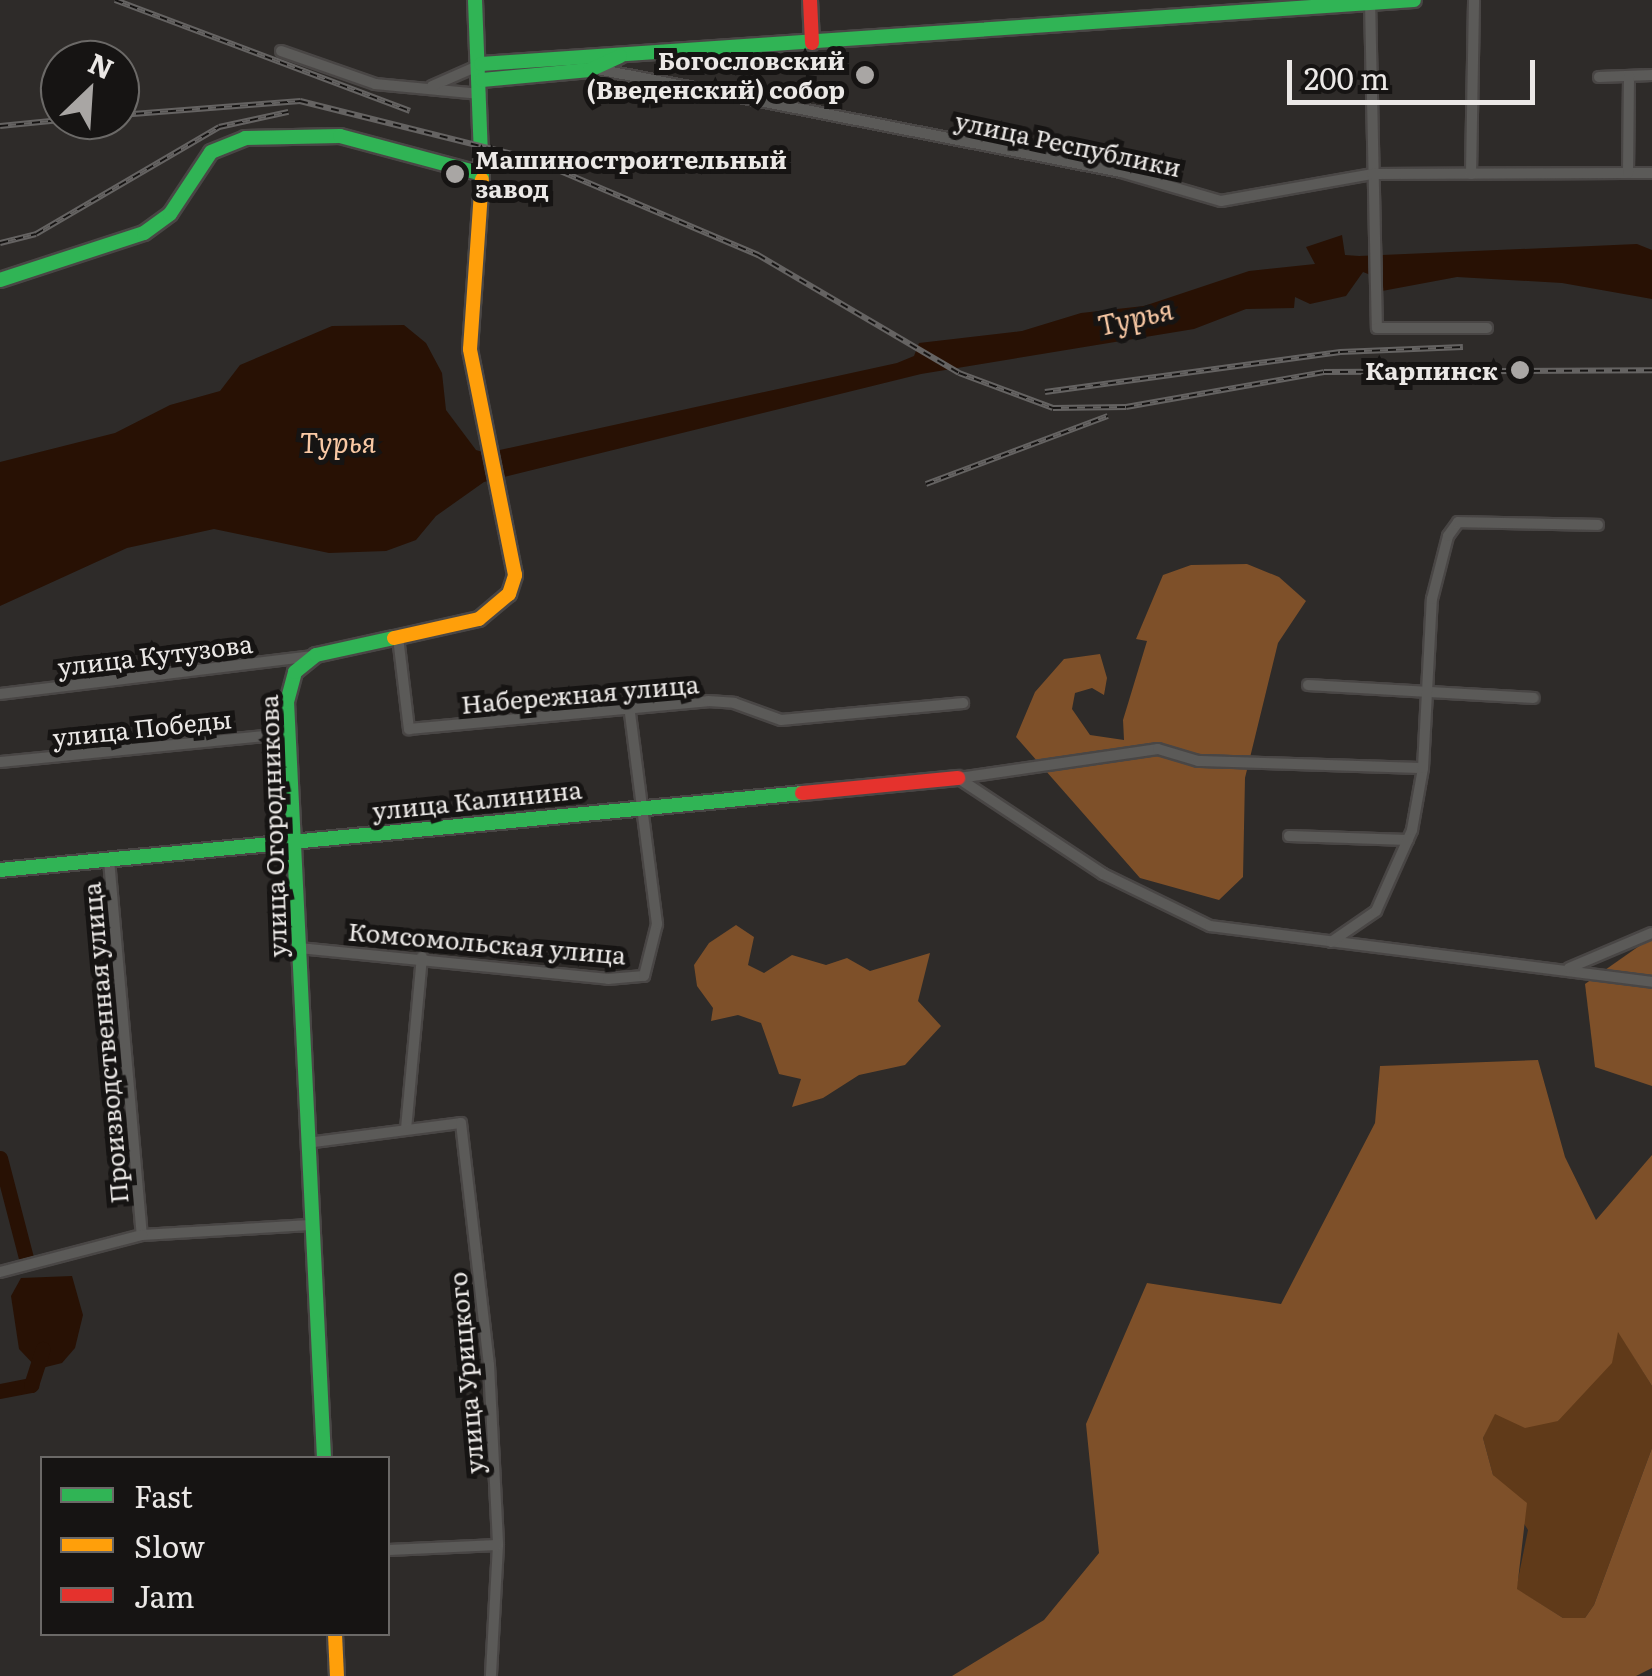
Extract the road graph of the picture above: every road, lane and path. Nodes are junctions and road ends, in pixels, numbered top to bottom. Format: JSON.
{"nodes":[{"id":1,"x":475,"y":0,"type":"edge"},
{"id":2,"x":810,"y":0,"type":"edge"},
{"id":3,"x":1414,"y":0,"type":"edge"},
{"id":4,"x":1474,"y":0,"type":"edge"},
{"id":5,"x":1370,"y":2,"type":"edge"},
{"id":6,"x":812,"y":43,"type":"junction"},
{"id":7,"x":281,"y":51,"type":"dead end"},
{"id":8,"x":625,"y":54,"type":"junction"},
{"id":9,"x":596,"y":69,"type":"junction"},
{"id":10,"x":1652,"y":75,"type":"edge"},
{"id":11,"x":1629,"y":76,"type":"junction"},
{"id":12,"x":1599,"y":77,"type":"dead end"},
{"id":13,"x":482,"y":79,"type":"junction"},
{"id":14,"x":430,"y":87,"type":"junction"},
{"id":15,"x":1652,"y":172,"type":"edge"},
{"id":16,"x":1628,"y":173,"type":"junction"},
{"id":17,"x":482,"y":174,"type":"junction"},
{"id":18,"x":1372,"y":174,"type":"junction"},
{"id":19,"x":1471,"y":174,"type":"junction"},
{"id":20,"x":0,"y":280,"type":"edge"},
{"id":21,"x":1487,"y":328,"type":"dead end"},
{"id":22,"x":1598,"y":524,"type":"dead end"},
{"id":23,"x":398,"y":638,"type":"junction"},
{"id":24,"x":316,"y":656,"type":"junction"},
{"id":25,"x":1308,"y":685,"type":"dead end"},
{"id":26,"x":1428,"y":691,"type":"junction"},
{"id":27,"x":0,"y":694,"type":"edge"},
{"id":28,"x":1534,"y":698,"type":"dead end"},
{"id":29,"x":963,"y":703,"type":"dead end"},
{"id":30,"x":630,"y":712,"type":"junction"},
{"id":31,"x":288,"y":734,"type":"junction"},
{"id":32,"x":0,"y":762,"type":"edge"},
{"id":33,"x":1423,"y":768,"type":"junction"},
{"id":34,"x":958,"y":778,"type":"junction"},
{"id":35,"x":639,"y":806,"type":"junction"},
{"id":36,"x":1289,"y":836,"type":"dead end"},
{"id":37,"x":1408,"y":840,"type":"junction"},
{"id":38,"x":294,"y":842,"type":"junction"},
{"id":39,"x":109,"y":860,"type":"junction"},
{"id":40,"x":0,"y":870,"type":"edge"},
{"id":41,"x":1652,"y":933,"type":"edge"},
{"id":42,"x":1330,"y":942,"type":"junction"},
{"id":43,"x":299,"y":948,"type":"junction"},
{"id":44,"x":422,"y":957,"type":"junction"},
{"id":45,"x":1568,"y":968,"type":"junction"},
{"id":46,"x":1652,"y":982,"type":"edge"},
{"id":47,"x":406,"y":1128,"type":"junction"},
{"id":48,"x":306,"y":1143,"type":"junction"},
{"id":49,"x":310,"y":1225,"type":"junction"},
{"id":50,"x":142,"y":1234,"type":"junction"},
{"id":51,"x":0,"y":1272,"type":"edge"},
{"id":52,"x":324,"y":1456,"type":"edge"},
{"id":53,"x":498,"y":1545,"type":"junction"},
{"id":54,"x":390,"y":1550,"type":"edge"},
{"id":55,"x":335,"y":1636,"type":"edge"},
{"id":56,"x":338,"y":1676,"type":"edge"},
{"id":57,"x":491,"y":1676,"type":"edge"}],
"edges":[{"from":1,"to":13,"type":"street"},
{"from":2,"to":6,"type":"street"},
{"from":3,"to":5,"type":"street"},
{"from":4,"to":19,"type":"street"},
{"from":5,"to":6,"type":"street"},
{"from":5,"to":18,"type":"street"},
{"from":6,"to":8,"type":"street"},
{"from":7,"to":14,"type":"street"},
{"from":8,"to":9,"type":"street"},
{"from":8,"to":13,"type":"street"},
{"from":9,"to":13,"type":"street"},
{"from":9,"to":18,"type":"street","name":"улица Республики"},
{"from":10,"to":11,"type":"street"},
{"from":11,"to":12,"type":"street"},
{"from":11,"to":16,"type":"street"},
{"from":13,"to":14,"type":"street"},
{"from":13,"to":14,"type":"street"},
{"from":13,"to":17,"type":"street"},
{"from":15,"to":16,"type":"street","name":"улица Республики"},
{"from":16,"to":19,"type":"street","name":"улица Республики"},
{"from":17,"to":20,"type":"street"},
{"from":17,"to":23,"type":"street"},
{"from":18,"to":19,"type":"street","name":"улица Республики"},
{"from":18,"to":21,"type":"street"},
{"from":22,"to":26,"type":"street"},
{"from":23,"to":24,"type":"street"},
{"from":23,"to":30,"type":"street","name":"Набережная улица"},
{"from":24,"to":27,"type":"street","name":"улица Кутузова"},
{"from":24,"to":31,"type":"street","name":"улица Огородникова"},
{"from":25,"to":26,"type":"street"},
{"from":26,"to":28,"type":"street"},
{"from":26,"to":33,"type":"street"},
{"from":29,"to":30,"type":"street","name":"Набережная улица"},
{"from":30,"to":35,"type":"street","name":"Комсомольская улица"},
{"from":31,"to":32,"type":"street","name":"улица Победы"},
{"from":31,"to":38,"type":"street","name":"улица Огородникова"},
{"from":33,"to":34,"type":"street"},
{"from":33,"to":37,"type":"street"},
{"from":34,"to":35,"type":"street","name":"улица Калинина"},
{"from":34,"to":42,"type":"street"},
{"from":35,"to":38,"type":"street","name":"улица Калинина"},
{"from":35,"to":44,"type":"street","name":"Комсомольская улица"},
{"from":36,"to":37,"type":"street"},
{"from":37,"to":42,"type":"street"},
{"from":38,"to":39,"type":"street","name":"улица Калинина"},
{"from":38,"to":43,"type":"street","name":"улица Огородникова"},
{"from":39,"to":40,"type":"street","name":"улица Калинина"},
{"from":39,"to":50,"type":"street","name":"Производственная улица"},
{"from":41,"to":45,"type":"street"},
{"from":42,"to":45,"type":"street"},
{"from":43,"to":44,"type":"street","name":"Комсомольская улица"},
{"from":43,"to":48,"type":"street","name":"улица Огородникова"},
{"from":44,"to":47,"type":"street"},
{"from":45,"to":46,"type":"street"},
{"from":47,"to":48,"type":"street","name":"улица Урицкого"},
{"from":47,"to":53,"type":"street","name":"улица Урицкого"},
{"from":48,"to":49,"type":"street","name":"улица Огородникова"},
{"from":49,"to":50,"type":"street","name":"Производственная улица"},
{"from":49,"to":52,"type":"street","name":"улица Огородникова"},
{"from":50,"to":51,"type":"street"},
{"from":53,"to":54,"type":"street"},
{"from":53,"to":57,"type":"street","name":"улица Урицкого"},
{"from":55,"to":56,"type":"street"}]}
